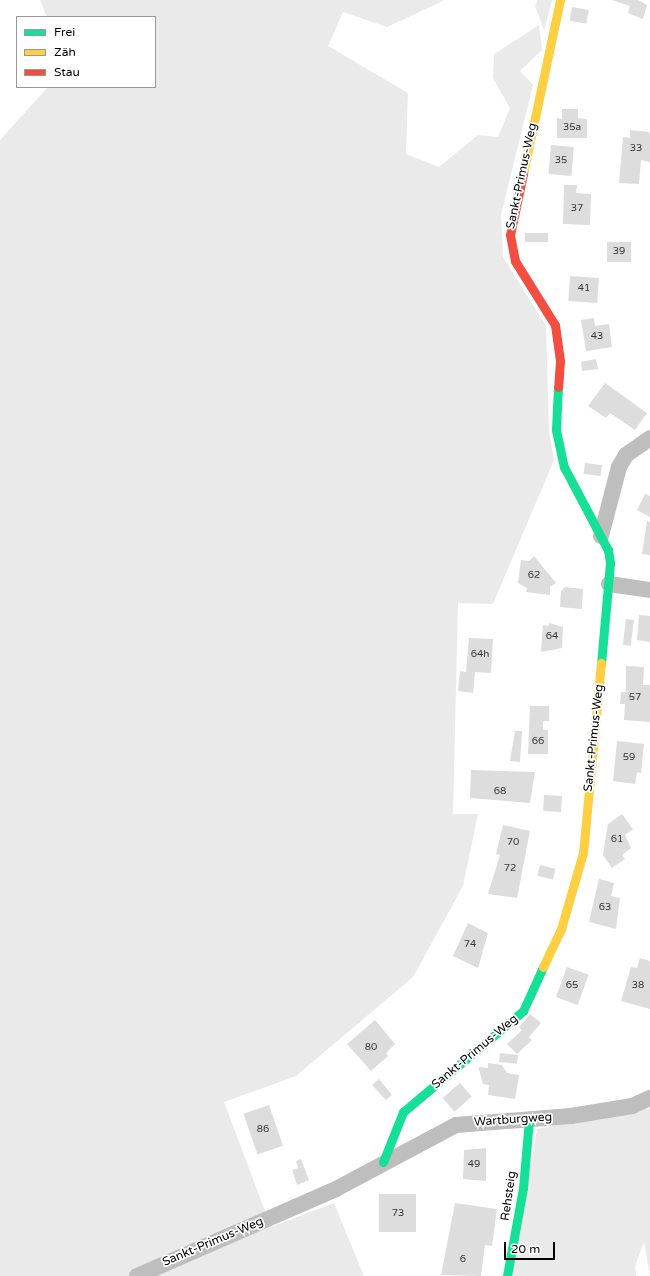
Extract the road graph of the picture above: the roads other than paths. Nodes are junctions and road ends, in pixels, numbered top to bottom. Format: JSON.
{"nodes":[{"id":1,"x":560,"y":0,"type":"edge"},
{"id":2,"x":650,"y":438,"type":"edge"},
{"id":3,"x":601,"y":536,"type":"junction"},
{"id":4,"x":609,"y":584,"type":"junction"},
{"id":5,"x":650,"y":590,"type":"edge"},
{"id":6,"x":650,"y":1098,"type":"edge"},
{"id":7,"x":529,"y":1119,"type":"junction"},
{"id":8,"x":383,"y":1162,"type":"junction"},
{"id":9,"x":137,"y":1276,"type":"edge"},
{"id":10,"x":507,"y":1276,"type":"edge"}],
"edges":[{"from":1,"to":3,"type":"street","name":"Sankt-Primus-Weg"},
{"from":2,"to":3,"type":"street"},
{"from":3,"to":4,"type":"street","name":"Sankt-Primus-Weg"},
{"from":4,"to":5,"type":"street"},
{"from":4,"to":8,"type":"street","name":"Sankt-Primus-Weg"},
{"from":6,"to":7,"type":"street","name":"Wartburgweg"},
{"from":7,"to":8,"type":"street","name":"Wartburgweg"},
{"from":7,"to":10,"type":"street","name":"Rehsteig"},
{"from":8,"to":9,"type":"street","name":"Sankt-Primus-Weg"}]}
